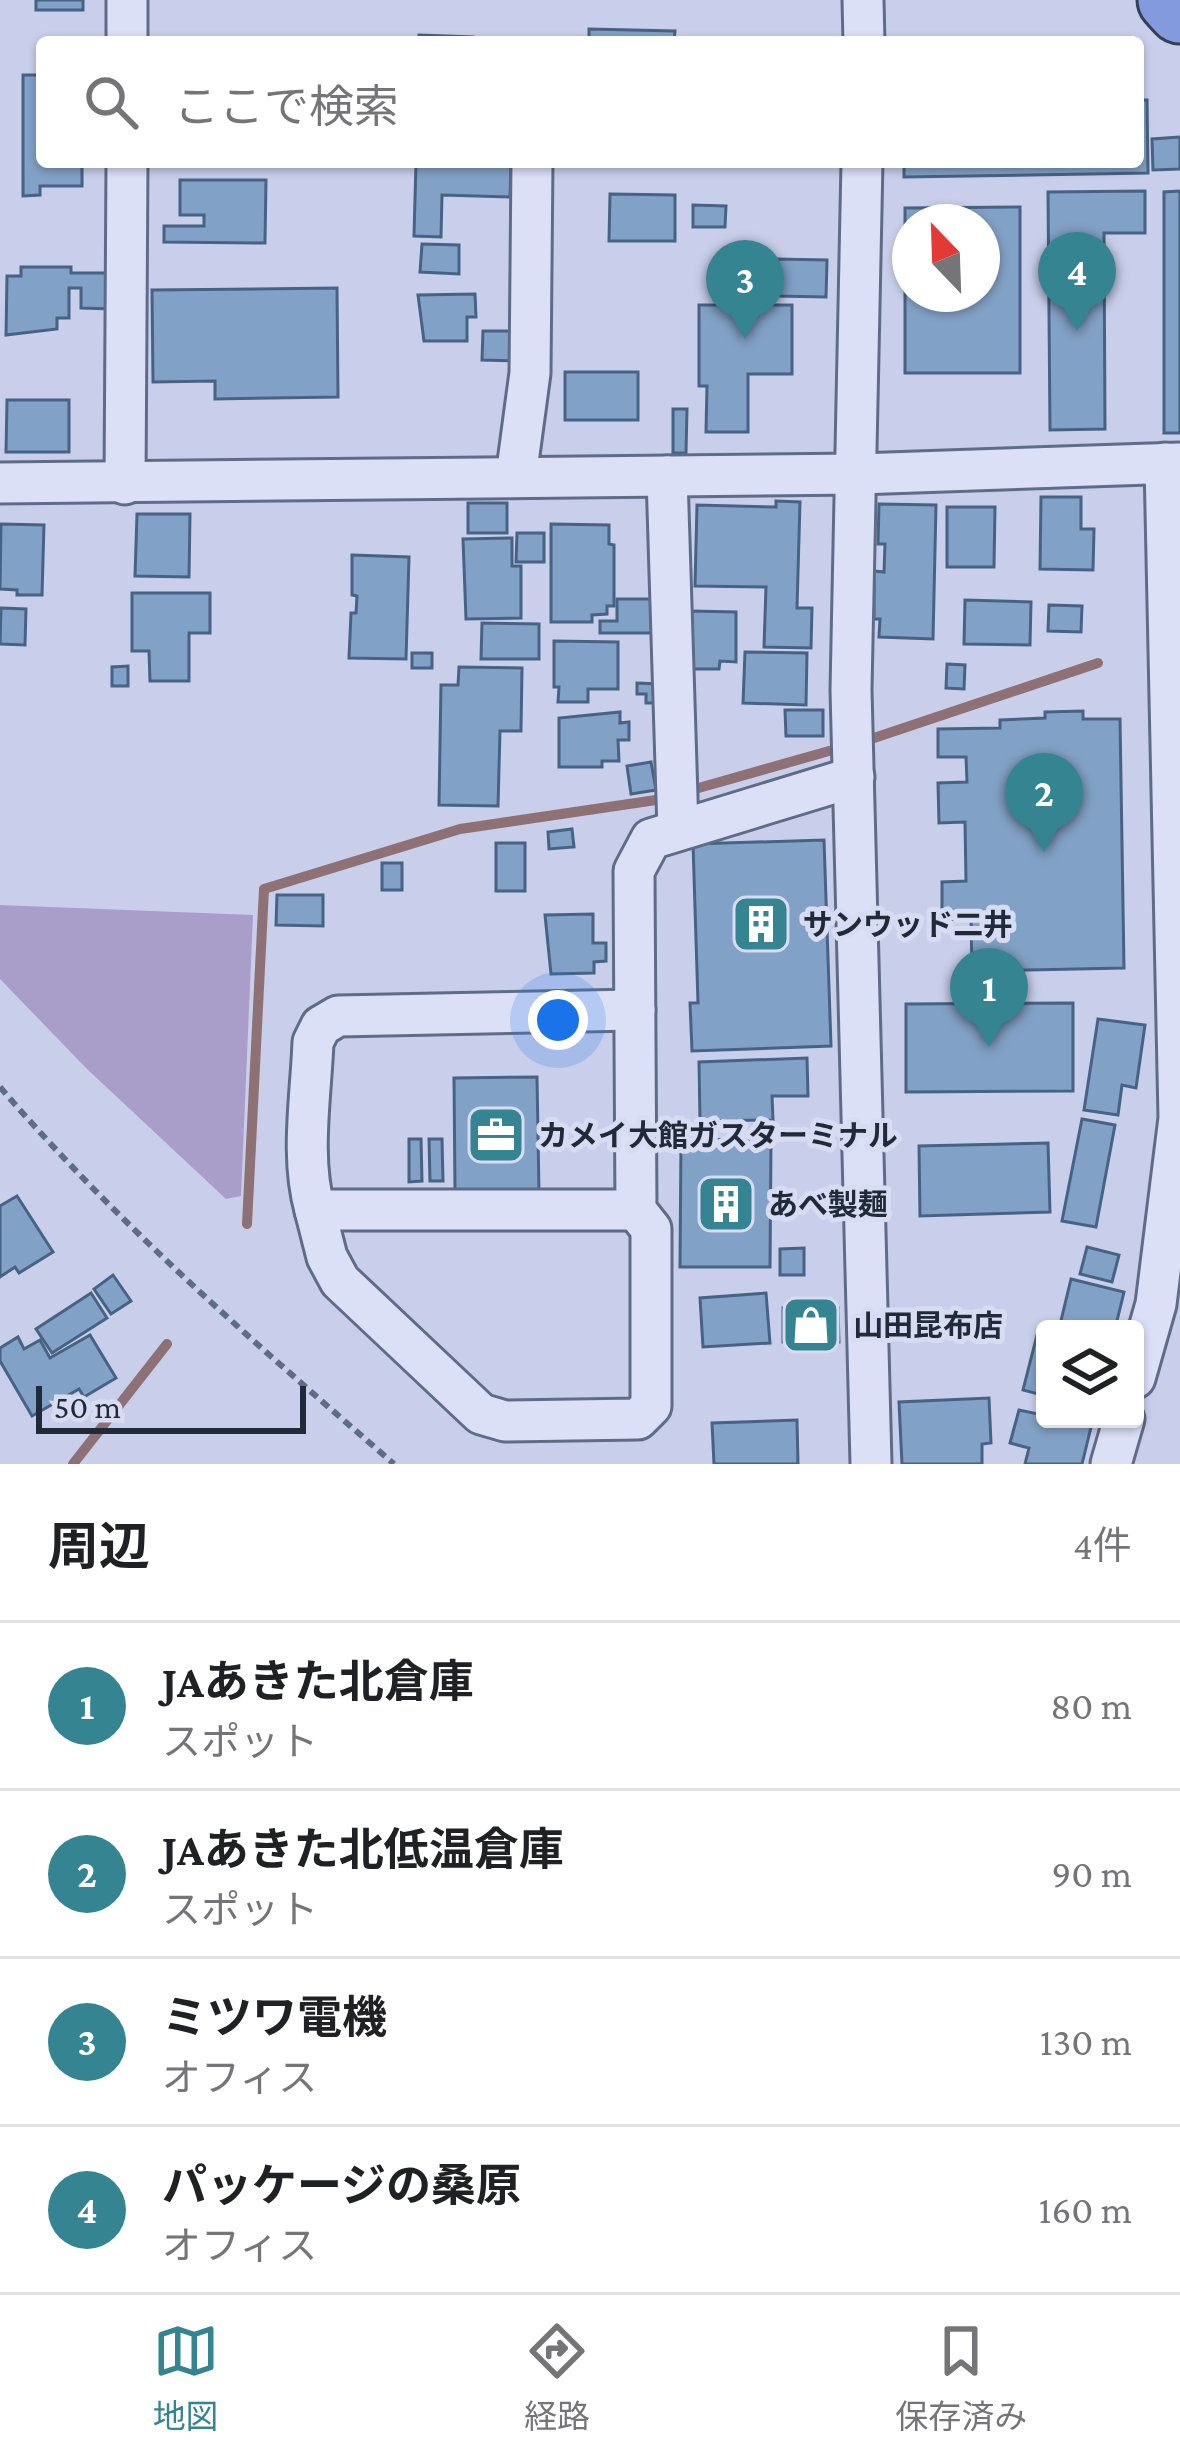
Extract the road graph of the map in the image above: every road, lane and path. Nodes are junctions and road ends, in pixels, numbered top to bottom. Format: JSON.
{"nodes":[{"id":1,"x":128,"y":0,"type":"edge"},
{"id":2,"x":863,"y":0,"type":"edge"},
{"id":3,"x":1170,"y":0,"type":"edge"},
{"id":4,"x":1180,"y":11,"type":"edge"},
{"id":5,"x":127,"y":36,"type":"edge"},
{"id":6,"x":864,"y":36,"type":"edge"},
{"id":7,"x":127,"y":168,"type":"edge"},
{"id":8,"x":532,"y":168,"type":"edge"},
{"id":9,"x":862,"y":168,"type":"edge"},
{"id":10,"x":1173,"y":463,"type":"edge"},
{"id":11,"x":858,"y":474,"type":"junction"},
{"id":12,"x":667,"y":476,"type":"junction"},
{"id":13,"x":516,"y":477,"type":"junction"},
{"id":14,"x":0,"y":483,"type":"edge"},
{"id":15,"x":125,"y":484,"type":"junction"},
{"id":16,"x":854,"y":777,"type":"junction"},
{"id":17,"x":678,"y":830,"type":"junction"},
{"id":18,"x":635,"y":1010,"type":"junction"},
{"id":19,"x":0,"y":1087,"type":"edge"},
{"id":20,"x":315,"y":1210,"type":"junction"},
{"id":21,"x":636,"y":1210,"type":"junction"},
{"id":22,"x":1144,"y":1346,"type":"edge"},
{"id":23,"x":1121,"y":1428,"type":"edge"},
{"id":24,"x":394,"y":1464,"type":"edge"},
{"id":25,"x":871,"y":1464,"type":"edge"},
{"id":26,"x":1111,"y":1464,"type":"edge"}],
"edges":[{"from":1,"to":5,"type":"street"},
{"from":2,"to":6,"type":"street"},
{"from":3,"to":4,"type":"highway"},
{"from":7,"to":15,"type":"street"},
{"from":8,"to":13,"type":"street"},
{"from":9,"to":11,"type":"street"},
{"from":10,"to":11,"type":"street"},
{"from":10,"to":22,"type":"street"},
{"from":11,"to":12,"type":"street"},
{"from":11,"to":16,"type":"street"},
{"from":12,"to":13,"type":"street"},
{"from":12,"to":17,"type":"street"},
{"from":13,"to":15,"type":"street"},
{"from":14,"to":15,"type":"street"},
{"from":16,"to":17,"type":"street"},
{"from":16,"to":25,"type":"street"},
{"from":17,"to":18,"type":"street"},
{"from":18,"to":20,"type":"street"},
{"from":18,"to":21,"type":"street"},
{"from":19,"to":24,"type":"path"},
{"from":20,"to":21,"type":"street"},
{"from":20,"to":21,"type":"street"},
{"from":23,"to":26,"type":"street"}]}
